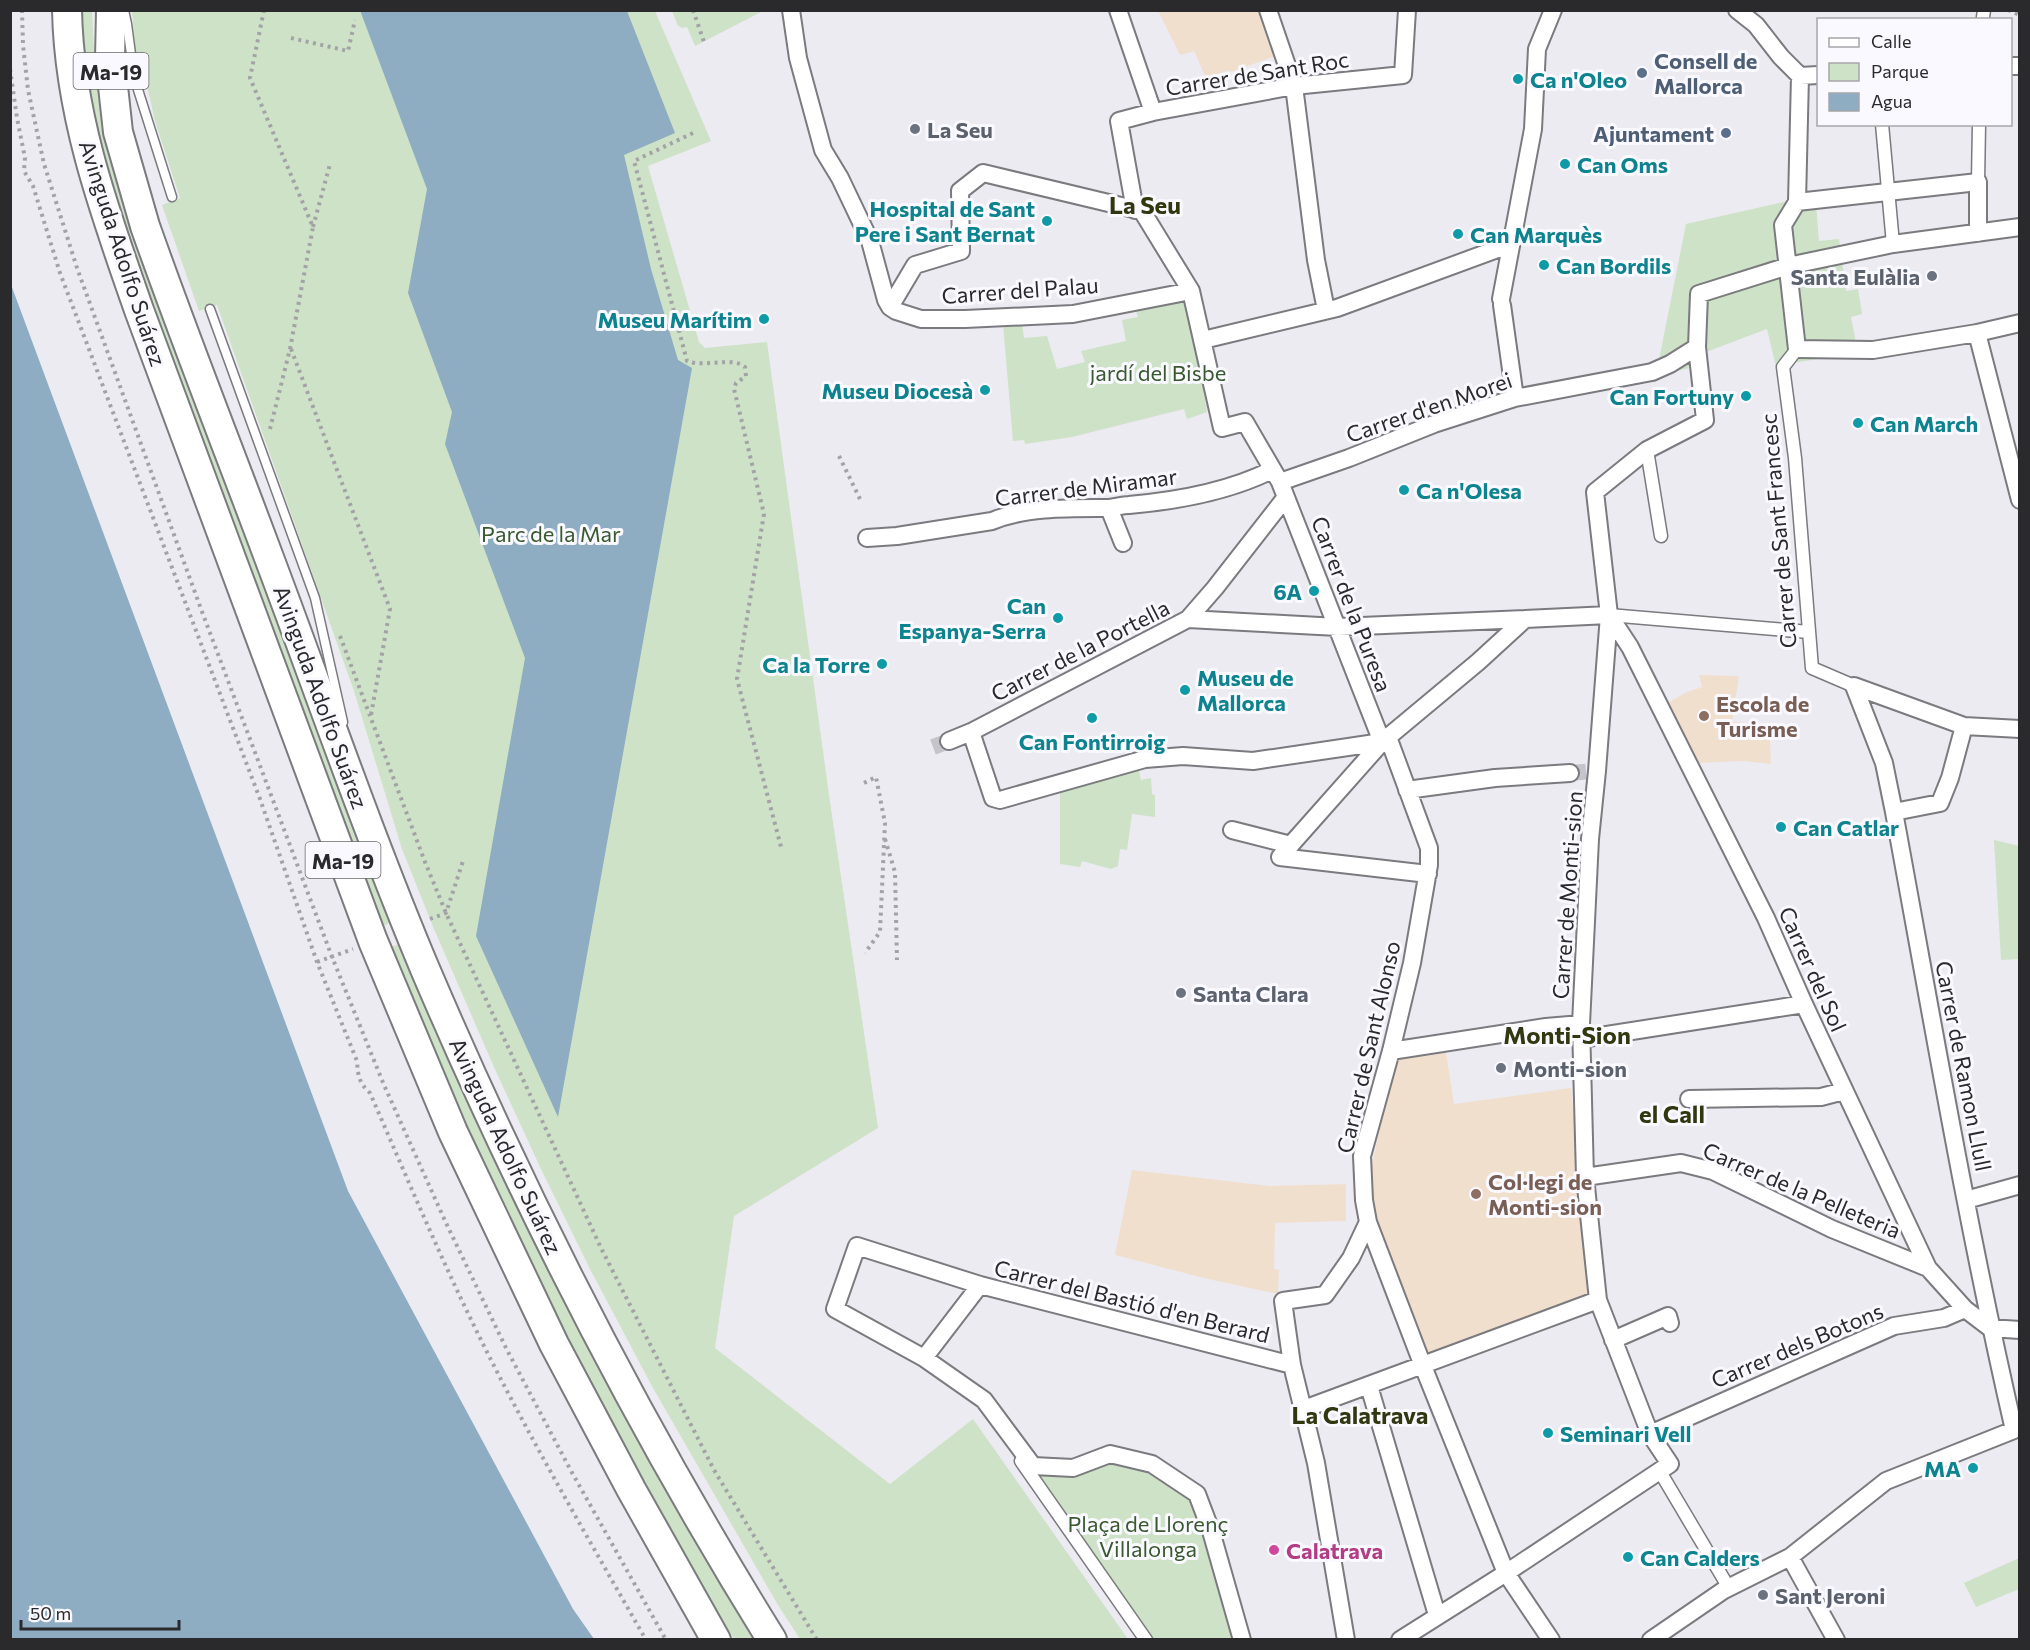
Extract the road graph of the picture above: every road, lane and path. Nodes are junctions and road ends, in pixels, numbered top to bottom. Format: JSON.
{"nodes":[{"id":1,"x":22,"y":10,"type":"edge"},
{"id":2,"x":62,"y":10,"type":"edge"},
{"id":3,"x":67,"y":10,"type":"edge"},
{"id":4,"x":111,"y":10,"type":"edge"},
{"id":5,"x":124,"y":10,"type":"edge"},
{"id":6,"x":264,"y":10,"type":"edge"},
{"id":7,"x":693,"y":10,"type":"edge"},
{"id":8,"x":791,"y":10,"type":"edge"},
{"id":9,"x":1118,"y":10,"type":"edge"},
{"id":10,"x":1268,"y":10,"type":"edge"},
{"id":11,"x":1407,"y":10,"type":"edge"},
{"id":12,"x":1552,"y":10,"type":"edge"},
{"id":13,"x":1737,"y":10,"type":"edge"},
{"id":14,"x":2008,"y":10,"type":"edge"},
{"id":15,"x":2019,"y":15,"type":"edge"},
{"id":16,"x":355,"y":20,"type":"dead end"},
{"id":17,"x":291,"y":38,"type":"dead end"},
{"id":18,"x":69,"y":41,"type":"junction"},
{"id":19,"x":704,"y":42,"type":"dead end"},
{"id":20,"x":10,"y":69,"type":"edge"},
{"id":21,"x":1817,"y":75,"type":"edge"},
{"id":22,"x":1800,"y":76,"type":"junction"},
{"id":23,"x":1294,"y":86,"type":"junction"},
{"id":24,"x":1153,"y":112,"type":"junction"},
{"id":25,"x":1882,"y":126,"type":"edge"},
{"id":26,"x":1979,"y":126,"type":"edge"},
{"id":27,"x":693,"y":133,"type":"dead end"},
{"id":28,"x":330,"y":164,"type":"dead end"},
{"id":29,"x":1978,"y":182,"type":"junction"},
{"id":30,"x":1887,"y":192,"type":"junction"},
{"id":31,"x":172,"y":196,"type":"dead end"},
{"id":32,"x":1797,"y":202,"type":"junction"},
{"id":33,"x":1135,"y":210,"type":"junction"},
{"id":34,"x":313,"y":227,"type":"junction"},
{"id":35,"x":2019,"y":227,"type":"edge"},
{"id":36,"x":1978,"y":233,"type":"junction"},
{"id":37,"x":1511,"y":244,"type":"junction"},
{"id":38,"x":1893,"y":244,"type":"junction"},
{"id":39,"x":1788,"y":266,"type":"junction"},
{"id":40,"x":1191,"y":291,"type":"junction"},
{"id":41,"x":890,"y":307,"type":"junction"},
{"id":42,"x":210,"y":309,"type":"dead end"},
{"id":43,"x":1326,"y":310,"type":"junction"},
{"id":44,"x":2019,"y":323,"type":"edge"},
{"id":45,"x":1977,"y":333,"type":"junction"},
{"id":46,"x":1203,"y":340,"type":"junction"},
{"id":47,"x":1697,"y":347,"type":"junction"},
{"id":48,"x":290,"y":349,"type":"junction"},
{"id":49,"x":1797,"y":350,"type":"junction"},
{"id":50,"x":1515,"y":399,"type":"junction"},
{"id":51,"x":269,"y":432,"type":"dead end"},
{"id":52,"x":1647,"y":450,"type":"junction"},
{"id":53,"x":839,"y":456,"type":"dead end"},
{"id":54,"x":1279,"y":483,"type":"junction"},
{"id":55,"x":860,"y":499,"type":"dead end"},
{"id":56,"x":2019,"y":500,"type":"edge"},
{"id":57,"x":1109,"y":508,"type":"junction"},
{"id":58,"x":1661,"y":536,"type":"dead end"},
{"id":59,"x":867,"y":538,"type":"dead end"},
{"id":60,"x":1123,"y":543,"type":"dead end"},
{"id":61,"x":1609,"y":615,"type":"junction"},
{"id":62,"x":1188,"y":619,"type":"junction"},
{"id":63,"x":1525,"y":619,"type":"junction"},
{"id":64,"x":1338,"y":627,"type":"junction"},
{"id":65,"x":338,"y":630,"type":"dead end"},
{"id":66,"x":1809,"y":632,"type":"junction"},
{"id":67,"x":1854,"y":687,"type":"junction"},
{"id":68,"x":370,"y":716,"type":"junction"},
{"id":69,"x":1964,"y":726,"type":"junction"},
{"id":70,"x":2019,"y":729,"type":"edge"},
{"id":71,"x":971,"y":732,"type":"junction"},
{"id":72,"x":346,"y":736,"type":"dead end"},
{"id":73,"x":1385,"y":739,"type":"junction"},
{"id":74,"x":949,"y":741,"type":"tunnel mouth"},
{"id":75,"x":349,"y":747,"type":"dead end"},
{"id":76,"x":1570,"y":772,"type":"tunnel mouth"},
{"id":77,"x":864,"y":783,"type":"dead end"},
{"id":78,"x":1407,"y":790,"type":"junction"},
{"id":79,"x":1893,"y":812,"type":"junction"},
{"id":80,"x":365,"y":816,"type":"junction"},
{"id":81,"x":1232,"y":830,"type":"dead end"},
{"id":82,"x":885,"y":837,"type":"junction"},
{"id":83,"x":781,"y":848,"type":"dead end"},
{"id":84,"x":1285,"y":851,"type":"junction"},
{"id":85,"x":1428,"y":873,"type":"junction"},
{"id":86,"x":865,"y":953,"type":"dead end"},
{"id":87,"x":897,"y":960,"type":"dead end"},
{"id":88,"x":1804,"y":1004,"type":"junction"},
{"id":89,"x":1581,"y":1031,"type":"junction"},
{"id":90,"x":1391,"y":1051,"type":"junction"},
{"id":91,"x":1844,"y":1091,"type":"junction"},
{"id":92,"x":1689,"y":1098,"type":"dead end"},
{"id":93,"x":1585,"y":1177,"type":"junction"},
{"id":94,"x":2019,"y":1185,"type":"edge"},
{"id":95,"x":1965,"y":1200,"type":"junction"},
{"id":96,"x":1368,"y":1222,"type":"junction"},
{"id":97,"x":1928,"y":1268,"type":"junction"},
{"id":98,"x":980,"y":1285,"type":"junction"},
{"id":99,"x":1598,"y":1300,"type":"junction"},
{"id":100,"x":1965,"y":1309,"type":"junction"},
{"id":101,"x":1670,"y":1323,"type":"dead end"},
{"id":102,"x":1990,"y":1328,"type":"junction"},
{"id":103,"x":2019,"y":1330,"type":"edge"},
{"id":104,"x":1613,"y":1340,"type":"junction"},
{"id":105,"x":924,"y":1358,"type":"junction"},
{"id":106,"x":1292,"y":1365,"type":"junction"},
{"id":107,"x":1423,"y":1366,"type":"junction"},
{"id":108,"x":1369,"y":1386,"type":"junction"},
{"id":109,"x":980,"y":1404,"type":"dead end"},
{"id":110,"x":1304,"y":1409,"type":"junction"},
{"id":111,"x":1650,"y":1434,"type":"junction"},
{"id":112,"x":1664,"y":1467,"type":"junction"},
{"id":113,"x":1790,"y":1557,"type":"junction"},
{"id":114,"x":1506,"y":1573,"type":"junction"},
{"id":115,"x":1729,"y":1588,"type":"junction"},
{"id":116,"x":1437,"y":1615,"type":"junction"},
{"id":117,"x":646,"y":1640,"type":"edge"},
{"id":118,"x":666,"y":1640,"type":"edge"},
{"id":119,"x":716,"y":1640,"type":"edge"},
{"id":120,"x":772,"y":1640,"type":"edge"},
{"id":121,"x":816,"y":1640,"type":"edge"},
{"id":122,"x":1146,"y":1640,"type":"edge"},
{"id":123,"x":1242,"y":1640,"type":"edge"},
{"id":124,"x":1346,"y":1640,"type":"edge"},
{"id":125,"x":1400,"y":1640,"type":"edge"},
{"id":126,"x":1551,"y":1640,"type":"edge"},
{"id":127,"x":1651,"y":1640,"type":"edge"},
{"id":128,"x":1836,"y":1640,"type":"edge"}],
"edges":[{"from":1,"to":118,"type":"path"},
{"from":2,"to":18,"type":"street"},
{"from":3,"to":18,"type":"highway","name":"Avinguda Adolfo Suárez","number":"Ma-19"},
{"from":4,"to":80,"type":"highway","name":"Avinguda Adolfo Suárez","number":"Ma-19"},
{"from":5,"to":31,"type":"lane"},
{"from":6,"to":34,"type":"path"},
{"from":7,"to":19,"type":"path"},
{"from":8,"to":41,"type":"street"},
{"from":9,"to":24,"type":"street"},
{"from":10,"to":23,"type":"street"},
{"from":11,"to":23,"type":"street","name":"Carrer de Sant Roc"},
{"from":12,"to":37,"type":"street"},
{"from":13,"to":22,"type":"street"},
{"from":14,"to":15,"type":"path"},
{"from":16,"to":17,"type":"path"},
{"from":18,"to":119,"type":"highway","name":"Avinguda Adolfo Suárez","number":"Ma-19"},
{"from":20,"to":117,"type":"path"},
{"from":21,"to":22,"type":"street"},
{"from":22,"to":32,"type":"street"},
{"from":23,"to":24,"type":"street","name":"Carrer de Sant Roc"},
{"from":23,"to":43,"type":"street"},
{"from":24,"to":33,"type":"street","name":"Carrer de Sant Roc"},
{"from":25,"to":30,"type":"street"},
{"from":26,"to":29,"type":"street"},
{"from":27,"to":83,"type":"path"},
{"from":28,"to":34,"type":"path"},
{"from":29,"to":30,"type":"street"},
{"from":29,"to":36,"type":"street"},
{"from":30,"to":32,"type":"street"},
{"from":30,"to":38,"type":"street"},
{"from":32,"to":39,"type":"street"},
{"from":33,"to":40,"type":"street"},
{"from":33,"to":41,"type":"street"},
{"from":34,"to":48,"type":"path"},
{"from":35,"to":36,"type":"street"},
{"from":36,"to":38,"type":"street"},
{"from":37,"to":43,"type":"street"},
{"from":37,"to":50,"type":"street"},
{"from":38,"to":39,"type":"street"},
{"from":39,"to":47,"type":"street"},
{"from":39,"to":49,"type":"street"},
{"from":40,"to":41,"type":"street","name":"Carrer del Palau"},
{"from":40,"to":46,"type":"street"},
{"from":42,"to":72,"type":"lane"},
{"from":43,"to":46,"type":"street"},
{"from":44,"to":45,"type":"street"},
{"from":45,"to":49,"type":"street"},
{"from":45,"to":56,"type":"street"},
{"from":46,"to":54,"type":"street","name":"Carrer de la Puresa"},
{"from":47,"to":50,"type":"street","name":"Carrer d'en Morei"},
{"from":47,"to":52,"type":"street"},
{"from":48,"to":51,"type":"path"},
{"from":48,"to":68,"type":"path"},
{"from":49,"to":66,"type":"street","name":"Carrer de Sant Francesc"},
{"from":50,"to":54,"type":"street","name":"Carrer d'en Morei"},
{"from":52,"to":58,"type":"street"},
{"from":52,"to":61,"type":"street","name":"Carrer de Monti-sion"},
{"from":53,"to":55,"type":"path"},
{"from":54,"to":57,"type":"street","name":"Carrer de Miramar"},
{"from":54,"to":62,"type":"street","name":"Carrer de la Portella"},
{"from":54,"to":64,"type":"street","name":"Carrer de la Puresa"},
{"from":57,"to":59,"type":"street","name":"Carrer de Miramar"},
{"from":57,"to":60,"type":"street"},
{"from":61,"to":63,"type":"street"},
{"from":61,"to":66,"type":"street"},
{"from":61,"to":88,"type":"street","name":"Carrer del Sol"},
{"from":61,"to":89,"type":"street","name":"Carrer de Monti-sion"},
{"from":62,"to":64,"type":"street"},
{"from":62,"to":71,"type":"street","name":"Carrer de la Portella"},
{"from":63,"to":64,"type":"street"},
{"from":63,"to":73,"type":"street"},
{"from":64,"to":73,"type":"street","name":"Carrer de la Puresa"},
{"from":65,"to":68,"type":"path"},
{"from":66,"to":67,"type":"street","name":"Carrer de Sant Francesc"},
{"from":67,"to":69,"type":"street"},
{"from":67,"to":79,"type":"street","name":"Carrer de Ramon Llull"},
{"from":68,"to":121,"type":"path"},
{"from":69,"to":70,"type":"street"},
{"from":69,"to":79,"type":"street"},
{"from":71,"to":73,"type":"street"},
{"from":71,"to":74,"type":"street","name":"Carrer de la Portella"},
{"from":73,"to":78,"type":"street","name":"Carrer de Sant Alonso"},
{"from":73,"to":84,"type":"street"},
{"from":75,"to":80,"type":"lane"},
{"from":76,"to":78,"type":"street"},
{"from":77,"to":82,"type":"path"},
{"from":78,"to":85,"type":"street","name":"Carrer de Sant Alonso"},
{"from":79,"to":95,"type":"street","name":"Carrer de Ramon Llull"},
{"from":80,"to":120,"type":"highway","name":"Avinguda Adolfo Suárez","number":"Ma-19"},
{"from":81,"to":84,"type":"street"},
{"from":82,"to":86,"type":"path"},
{"from":82,"to":87,"type":"path"},
{"from":84,"to":85,"type":"street"},
{"from":85,"to":90,"type":"street","name":"Carrer de Sant Alonso"},
{"from":88,"to":89,"type":"street"},
{"from":88,"to":91,"type":"street","name":"Carrer del Sol"},
{"from":89,"to":90,"type":"street"},
{"from":89,"to":93,"type":"street","name":"Carrer de Monti-sion"},
{"from":90,"to":96,"type":"street","name":"Carrer de Sant Alonso"},
{"from":91,"to":92,"type":"street"},
{"from":91,"to":97,"type":"street","name":"Carrer del Sol"},
{"from":93,"to":97,"type":"street","name":"Carrer de la Pelleteria"},
{"from":93,"to":99,"type":"street","name":"Carrer de Monti-sion"},
{"from":94,"to":95,"type":"street"},
{"from":95,"to":102,"type":"street","name":"Carrer de Ramon Llull"},
{"from":96,"to":106,"type":"street"},
{"from":96,"to":107,"type":"street","name":"Carrer de Sant Alonso"},
{"from":97,"to":100,"type":"street","name":"Carrer del Sol"},
{"from":98,"to":105,"type":"street","name":"Carrer del Bastió d'en Berard"},
{"from":98,"to":105,"type":"street"},
{"from":98,"to":106,"type":"street","name":"Carrer del Bastió d'en Berard"},
{"from":99,"to":104,"type":"street","name":"Carrer de Monti-sion"},
{"from":99,"to":107,"type":"street"},
{"from":100,"to":102,"type":"street","name":"Carrer del Sol"},
{"from":100,"to":111,"type":"street","name":"Carrer dels Botons"},
{"from":101,"to":104,"type":"street"},
{"from":102,"to":103,"type":"street"},
{"from":102,"to":113,"type":"street","name":"Carrer de Ramon Llull"},
{"from":104,"to":111,"type":"street","name":"Carrer de Monti-sion"},
{"from":105,"to":123,"type":"street"},
{"from":106,"to":110,"type":"street"},
{"from":107,"to":108,"type":"street"},
{"from":107,"to":114,"type":"street","name":"Carrer de Sant Alonso"},
{"from":108,"to":110,"type":"street"},
{"from":108,"to":116,"type":"street"},
{"from":109,"to":122,"type":"street"},
{"from":110,"to":124,"type":"street"},
{"from":111,"to":112,"type":"street","name":"Carrer de Monti-sion"},
{"from":112,"to":114,"type":"street"},
{"from":112,"to":115,"type":"street"},
{"from":113,"to":115,"type":"street"},
{"from":113,"to":128,"type":"street"},
{"from":114,"to":116,"type":"street"},
{"from":114,"to":126,"type":"street","name":"Carrer de Sant Alonso"},
{"from":115,"to":127,"type":"street"},
{"from":116,"to":125,"type":"street"}]}
